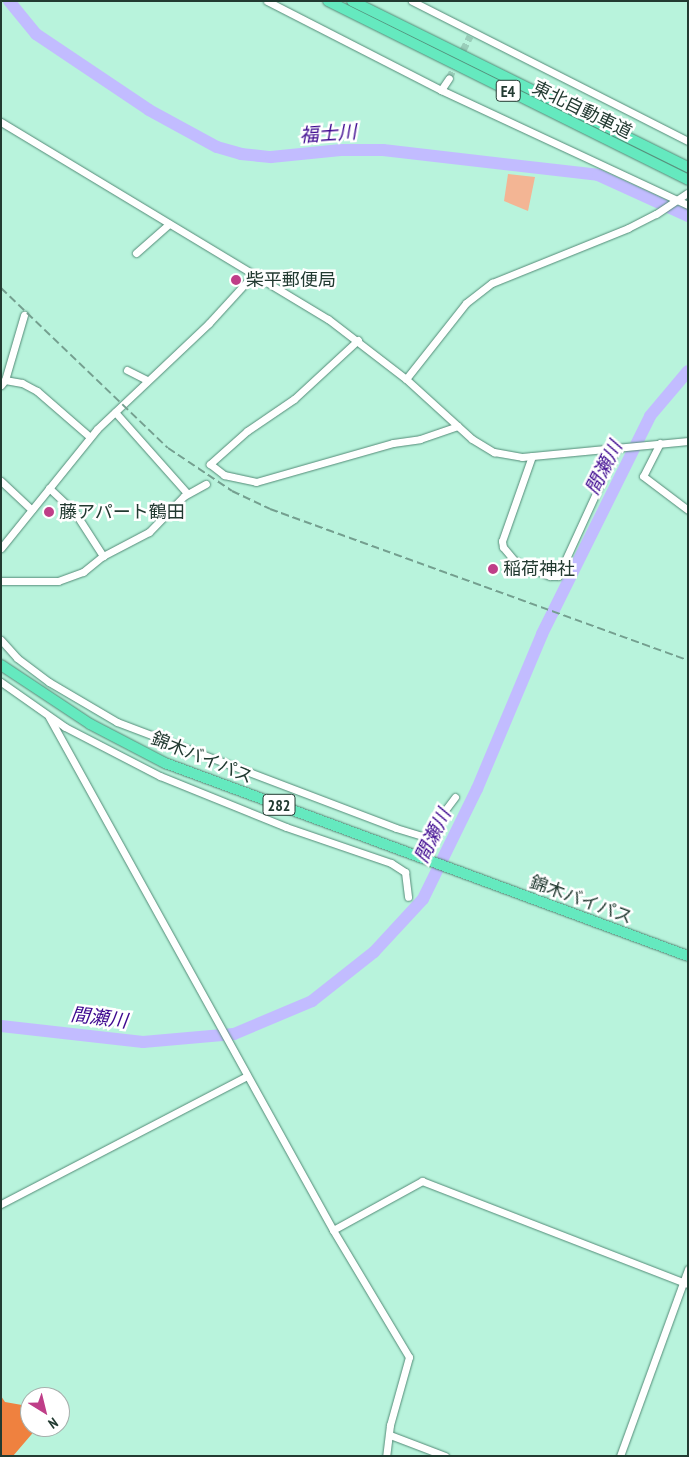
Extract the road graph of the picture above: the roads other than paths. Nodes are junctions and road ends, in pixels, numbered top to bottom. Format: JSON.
{"nodes":[{"id":1,"x":267,"y":1,"type":"edge"},
{"id":2,"x":328,"y":1,"type":"edge"},
{"id":3,"x":352,"y":1,"type":"edge"},
{"id":4,"x":412,"y":1,"type":"edge"},
{"id":5,"x":448,"y":78,"type":"tunnel mouth"},
{"id":6,"x":441,"y":90,"type":"junction"},
{"id":7,"x":1,"y":122,"type":"edge"},
{"id":8,"x":688,"y":141,"type":"edge"},
{"id":9,"x":688,"y":167,"type":"edge"},
{"id":10,"x":688,"y":180,"type":"edge"},
{"id":11,"x":687,"y":193,"type":"edge"},
{"id":12,"x":678,"y":201,"type":"junction"},
{"id":13,"x":688,"y":205,"type":"edge"},
{"id":14,"x":169,"y":224,"type":"junction"},
{"id":15,"x":136,"y":253,"type":"dead end"},
{"id":16,"x":252,"y":275,"type":"junction"},
{"id":17,"x":24,"y":315,"type":"dead end"},
{"id":18,"x":358,"y":340,"type":"junction"},
{"id":19,"x":127,"y":370,"type":"dead end"},
{"id":20,"x":406,"y":379,"type":"junction"},
{"id":21,"x":147,"y":380,"type":"junction"},
{"id":22,"x":3,"y":383,"type":"edge"},
{"id":23,"x":115,"y":412,"type":"junction"},
{"id":24,"x":458,"y":426,"type":"junction"},
{"id":25,"x":90,"y":437,"type":"junction"},
{"id":26,"x":688,"y":441,"type":"edge"},
{"id":27,"x":660,"y":443,"type":"junction"},
{"id":28,"x":619,"y":446,"type":"junction"},
{"id":29,"x":532,"y":456,"type":"junction"},
{"id":30,"x":1,"y":480,"type":"edge"},
{"id":31,"x":206,"y":484,"type":"dead end"},
{"id":32,"x":49,"y":488,"type":"junction"},
{"id":33,"x":188,"y":493,"type":"junction"},
{"id":34,"x":32,"y":510,"type":"junction"},
{"id":35,"x":688,"y":510,"type":"edge"},
{"id":36,"x":1,"y":548,"type":"edge"},
{"id":37,"x":103,"y":556,"type":"junction"},
{"id":38,"x":1,"y":581,"type":"edge"},
{"id":39,"x":1,"y":640,"type":"edge"},
{"id":40,"x":1,"y":665,"type":"edge"},
{"id":41,"x":1,"y":682,"type":"edge"},
{"id":42,"x":49,"y":717,"type":"junction"},
{"id":43,"x":454,"y":797,"type":"dead end"},
{"id":44,"x":408,"y":898,"type":"dead end"},
{"id":45,"x":688,"y":956,"type":"edge"},
{"id":46,"x":247,"y":1076,"type":"junction"},
{"id":47,"x":1,"y":1204,"type":"edge"},
{"id":48,"x":333,"y":1230,"type":"junction"},
{"id":49,"x":688,"y":1269,"type":"edge"},
{"id":50,"x":685,"y":1283,"type":"edge"},
{"id":51,"x":390,"y":1436,"type":"junction"},
{"id":52,"x":386,"y":1456,"type":"edge"},
{"id":53,"x":445,"y":1456,"type":"edge"},
{"id":54,"x":620,"y":1456,"type":"edge"}],
"edges":[{"from":1,"to":6,"type":"street"},
{"from":2,"to":10,"type":"highway","name":"東北自動車道","number":"E4"},
{"from":3,"to":9,"type":"highway","name":"東北自動車道","number":"E4"},
{"from":4,"to":8,"type":"street"},
{"from":5,"to":6,"type":"street"},
{"from":6,"to":12,"type":"street"},
{"from":7,"to":14,"type":"street"},
{"from":11,"to":12,"type":"street"},
{"from":12,"to":13,"type":"street"},
{"from":12,"to":20,"type":"street"},
{"from":14,"to":15,"type":"street"},
{"from":14,"to":16,"type":"street"},
{"from":16,"to":18,"type":"street"},
{"from":16,"to":21,"type":"street"},
{"from":17,"to":22,"type":"street"},
{"from":18,"to":20,"type":"street"},
{"from":18,"to":24,"type":"street"},
{"from":19,"to":21,"type":"street"},
{"from":20,"to":24,"type":"street"},
{"from":21,"to":23,"type":"street"},
{"from":22,"to":25,"type":"street"},
{"from":23,"to":25,"type":"street"},
{"from":23,"to":33,"type":"street"},
{"from":24,"to":29,"type":"street"},
{"from":25,"to":32,"type":"street"},
{"from":26,"to":27,"type":"street"},
{"from":27,"to":28,"type":"street"},
{"from":27,"to":35,"type":"street"},
{"from":28,"to":29,"type":"street"},
{"from":28,"to":29,"type":"street"},
{"from":30,"to":34,"type":"street"},
{"from":31,"to":33,"type":"street"},
{"from":32,"to":34,"type":"street"},
{"from":32,"to":37,"type":"street"},
{"from":33,"to":37,"type":"street"},
{"from":34,"to":36,"type":"street"},
{"from":37,"to":38,"type":"street"},
{"from":39,"to":43,"type":"street"},
{"from":40,"to":45,"type":"highway","name":"錦木バイパス","number":"282"},
{"from":41,"to":42,"type":"street"},
{"from":42,"to":44,"type":"street"},
{"from":42,"to":46,"type":"street"},
{"from":46,"to":47,"type":"street"},
{"from":46,"to":48,"type":"street"},
{"from":48,"to":50,"type":"street"},
{"from":48,"to":51,"type":"street"},
{"from":49,"to":50,"type":"street"},
{"from":50,"to":54,"type":"street"},
{"from":51,"to":52,"type":"street"},
{"from":51,"to":53,"type":"street"}]}
